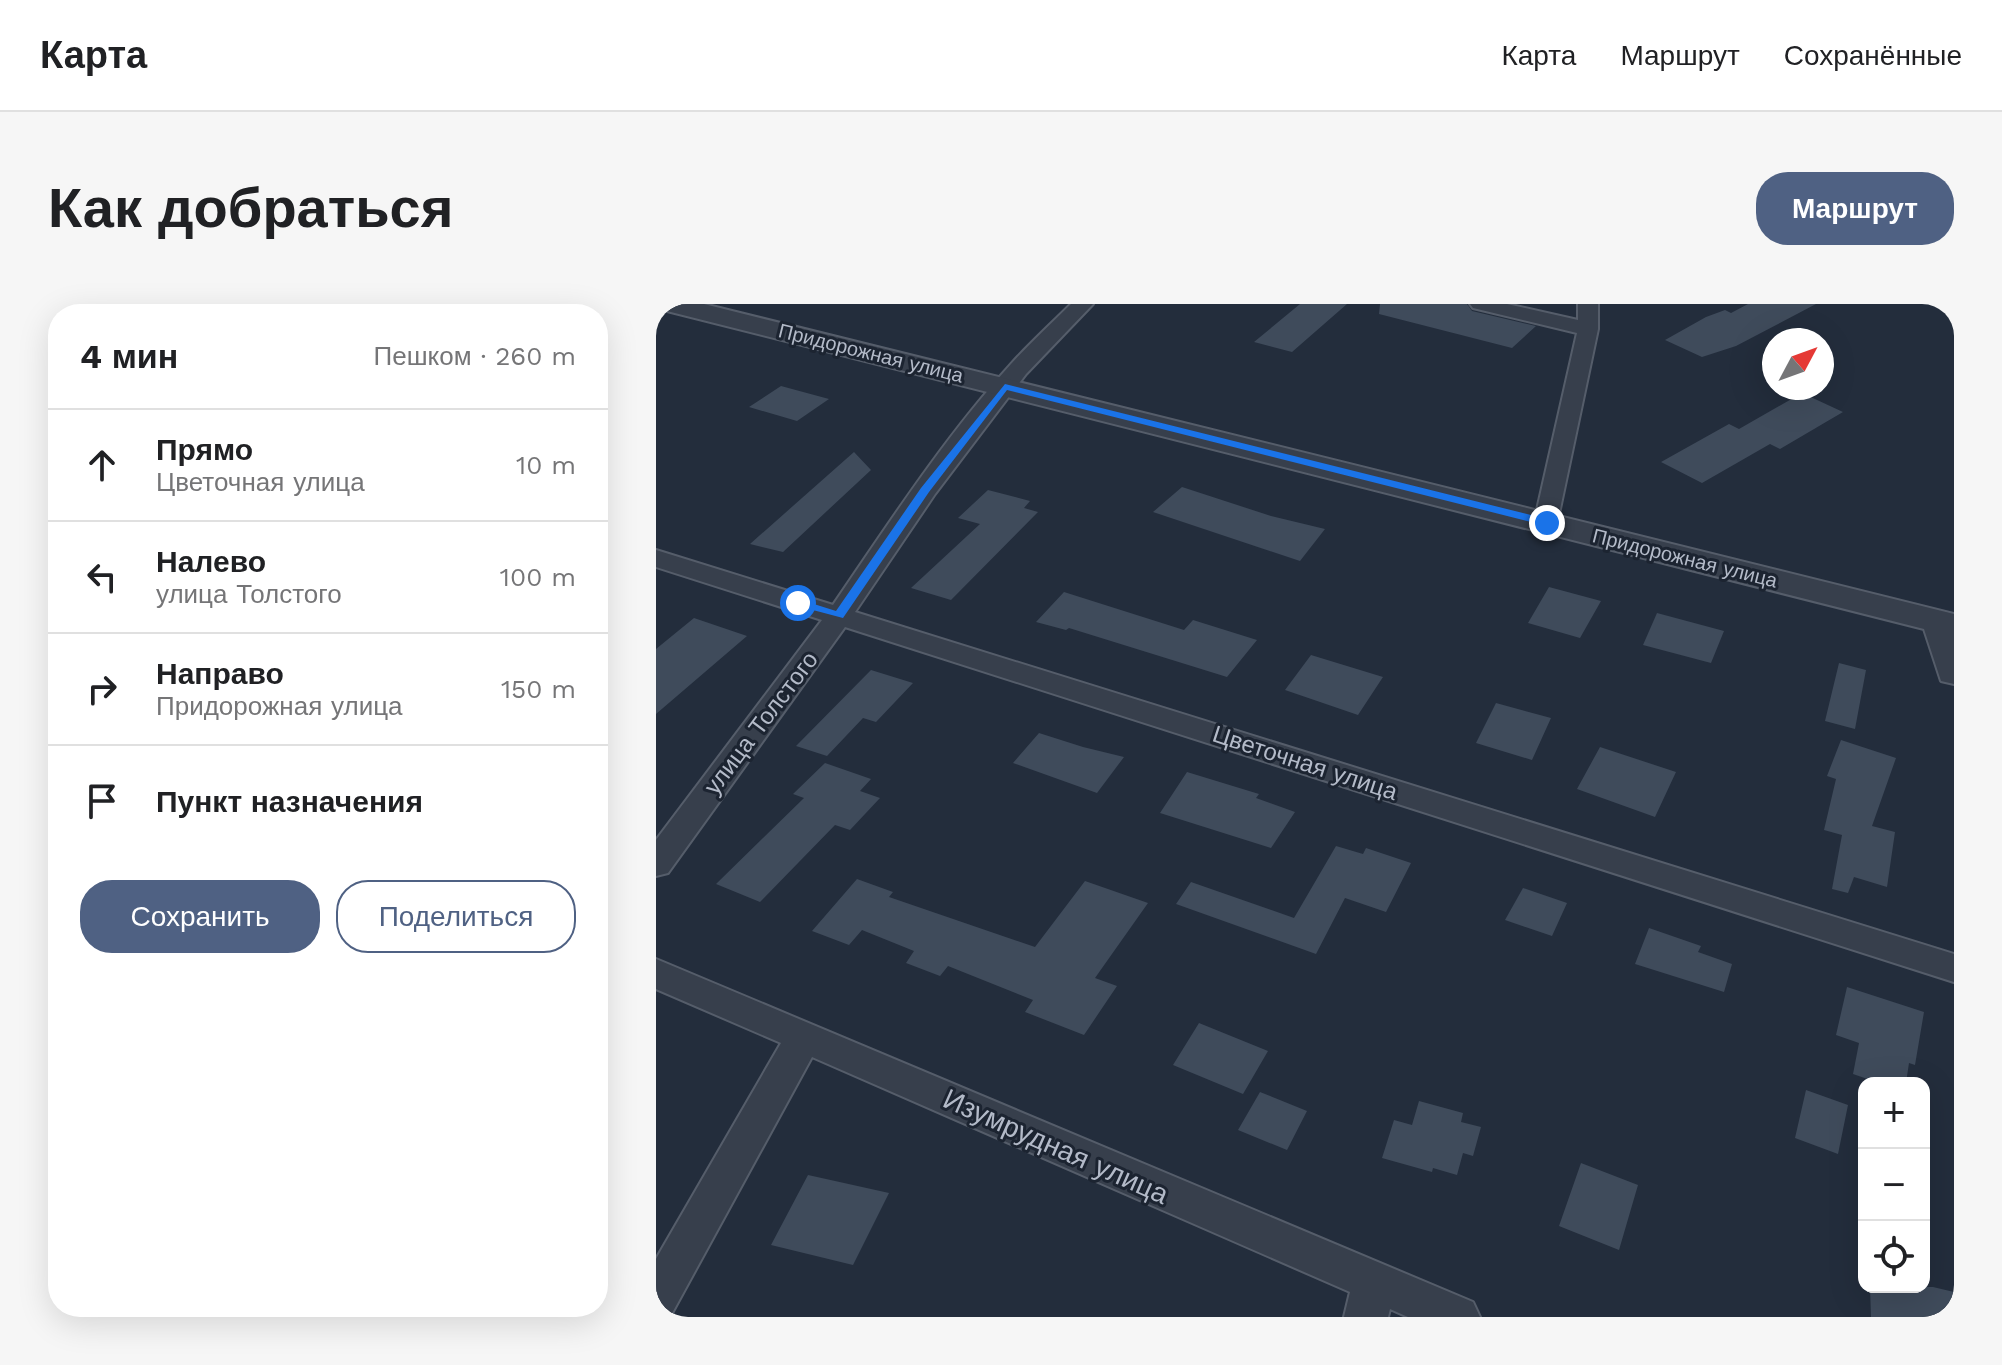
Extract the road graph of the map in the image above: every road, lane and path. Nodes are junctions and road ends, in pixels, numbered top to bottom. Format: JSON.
{"nodes":[{"id":1,"x":672,"y":304,"type":"edge"},
{"id":2,"x":1083,"y":304,"type":"edge"},
{"id":3,"x":1480,"y":304,"type":"edge"},
{"id":4,"x":1588,"y":304,"type":"edge"},
{"id":5,"x":1588,"y":329,"type":"junction"},
{"id":6,"x":1005,"y":387,"type":"junction"},
{"id":7,"x":1547,"y":523,"type":"junction"},
{"id":8,"x":656,"y":558,"type":"edge"},
{"id":9,"x":839,"y":616,"type":"junction"},
{"id":10,"x":1947,"y":623,"type":"edge"},
{"id":11,"x":1954,"y":672,"type":"edge"},
{"id":12,"x":656,"y":864,"type":"edge"},
{"id":13,"x":1954,"y":968,"type":"edge"},
{"id":14,"x":656,"y":973,"type":"edge"},
{"id":15,"x":804,"y":1037,"type":"junction"},
{"id":16,"x":656,"y":1300,"type":"edge"},
{"id":17,"x":1370,"y":1300,"type":"edge"},
{"id":18,"x":1458,"y":1317,"type":"edge"}],
"edges":[{"from":1,"to":6,"type":"street","name":"Придорожная улица"},
{"from":2,"to":6,"type":"street","name":"улица Толстого"},
{"from":3,"to":5,"type":"street"},
{"from":4,"to":5,"type":"street"},
{"from":5,"to":7,"type":"street"},
{"from":6,"to":7,"type":"street","name":"Придорожная улица"},
{"from":6,"to":9,"type":"street","name":"улица Толстого"},
{"from":7,"to":10,"type":"street","name":"Придорожная улица"},
{"from":8,"to":9,"type":"street","name":"Цветочная улица"},
{"from":9,"to":12,"type":"street","name":"улица Толстого"},
{"from":9,"to":13,"type":"street","name":"Цветочная улица"},
{"from":10,"to":11,"type":"street"},
{"from":14,"to":15,"type":"street","name":"Изумрудная улица"},
{"from":15,"to":16,"type":"street"},
{"from":15,"to":17,"type":"street","name":"Изумрудная улица"},
{"from":17,"to":18,"type":"street","name":"Изумрудная улица"}]}
